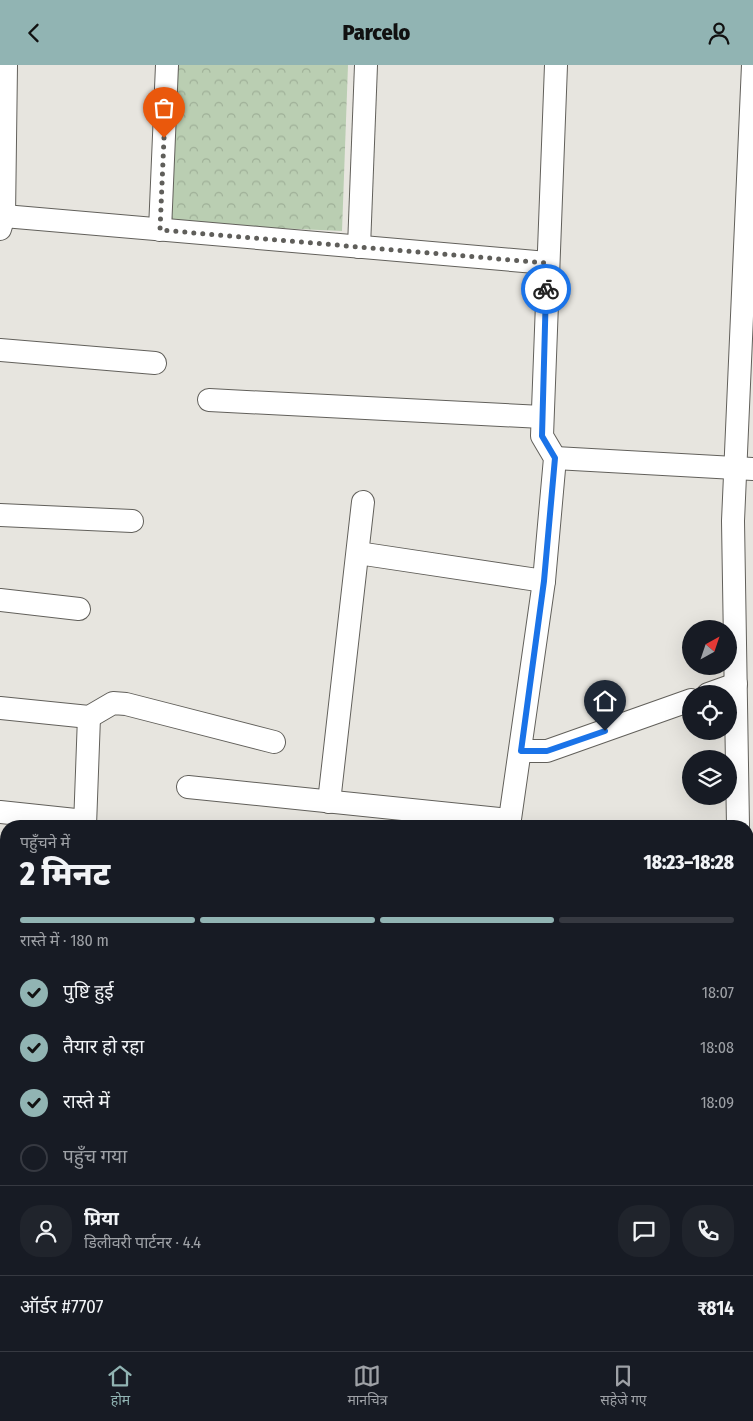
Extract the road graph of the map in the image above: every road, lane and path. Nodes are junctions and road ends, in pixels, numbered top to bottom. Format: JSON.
{"nodes":[{"id":1,"x":6,"y":65,"type":"edge"},
{"id":2,"x":167,"y":65,"type":"edge"},
{"id":3,"x":366,"y":65,"type":"edge"},
{"id":4,"x":556,"y":65,"type":"edge"},
{"id":5,"x":753,"y":65,"type":"edge"},
{"id":6,"x":2,"y":223,"type":"edge"},
{"id":7,"x":160,"y":230,"type":"junction"},
{"id":8,"x":359,"y":247,"type":"junction"},
{"id":9,"x":547,"y":263,"type":"junction"},
{"id":10,"x":748,"y":275,"type":"edge"},
{"id":11,"x":0,"y":350,"type":"edge"},
{"id":12,"x":155,"y":363,"type":"dead end"},
{"id":13,"x":209,"y":400,"type":"dead end"},
{"id":14,"x":542,"y":417,"type":"junction"},
{"id":15,"x":555,"y":458,"type":"junction"},
{"id":16,"x":744,"y":469,"type":"edge"},
{"id":17,"x":364,"y":502,"type":"dead end"},
{"id":18,"x":0,"y":515,"type":"edge"},
{"id":19,"x":132,"y":521,"type":"dead end"},
{"id":20,"x":358,"y":553,"type":"junction"},
{"id":21,"x":544,"y":581,"type":"junction"},
{"id":22,"x":0,"y":600,"type":"edge"},
{"id":23,"x":744,"y":603,"type":"edge"},
{"id":24,"x":79,"y":609,"type":"dead end"},
{"id":25,"x":736,"y":684,"type":"joint"},
{"id":26,"x":682,"y":702,"type":"edge"},
{"id":27,"x":0,"y":708,"type":"edge"},
{"id":28,"x":88,"y":717,"type":"junction"},
{"id":29,"x":274,"y":742,"type":"dead end"},
{"id":30,"x":521,"y":751,"type":"junction"},
{"id":31,"x":188,"y":787,"type":"dead end"},
{"id":32,"x":329,"y":802,"type":"junction"},
{"id":33,"x":0,"y":812,"type":"edge"},
{"id":34,"x":57,"y":820,"type":"edge"},
{"id":35,"x":85,"y":820,"type":"edge"},
{"id":36,"x":483,"y":820,"type":"edge"},
{"id":37,"x":510,"y":820,"type":"edge"},
{"id":38,"x":738,"y":820,"type":"edge"}],
"edges":[{"from":1,"to":6,"type":"street"},
{"from":2,"to":7,"type":"street"},
{"from":3,"to":8,"type":"street"},
{"from":4,"to":9,"type":"street"},
{"from":5,"to":10,"type":"street"},
{"from":6,"to":7,"type":"street"},
{"from":7,"to":8,"type":"street"},
{"from":8,"to":9,"type":"street"},
{"from":9,"to":14,"type":"street"},
{"from":10,"to":16,"type":"street"},
{"from":11,"to":12,"type":"street"},
{"from":13,"to":14,"type":"street"},
{"from":14,"to":15,"type":"street"},
{"from":15,"to":16,"type":"street"},
{"from":15,"to":21,"type":"street"},
{"from":16,"to":23,"type":"street"},
{"from":17,"to":20,"type":"street"},
{"from":18,"to":19,"type":"street"},
{"from":20,"to":21,"type":"street"},
{"from":20,"to":32,"type":"street"},
{"from":21,"to":30,"type":"street"},
{"from":22,"to":24,"type":"street"},
{"from":23,"to":25,"type":"street"},
{"from":25,"to":38,"type":"street"},
{"from":26,"to":30,"type":"street"},
{"from":27,"to":28,"type":"street"},
{"from":28,"to":29,"type":"street"},
{"from":28,"to":35,"type":"street"},
{"from":30,"to":37,"type":"street"},
{"from":31,"to":32,"type":"street"},
{"from":32,"to":36,"type":"street"},
{"from":33,"to":34,"type":"street"}]}
